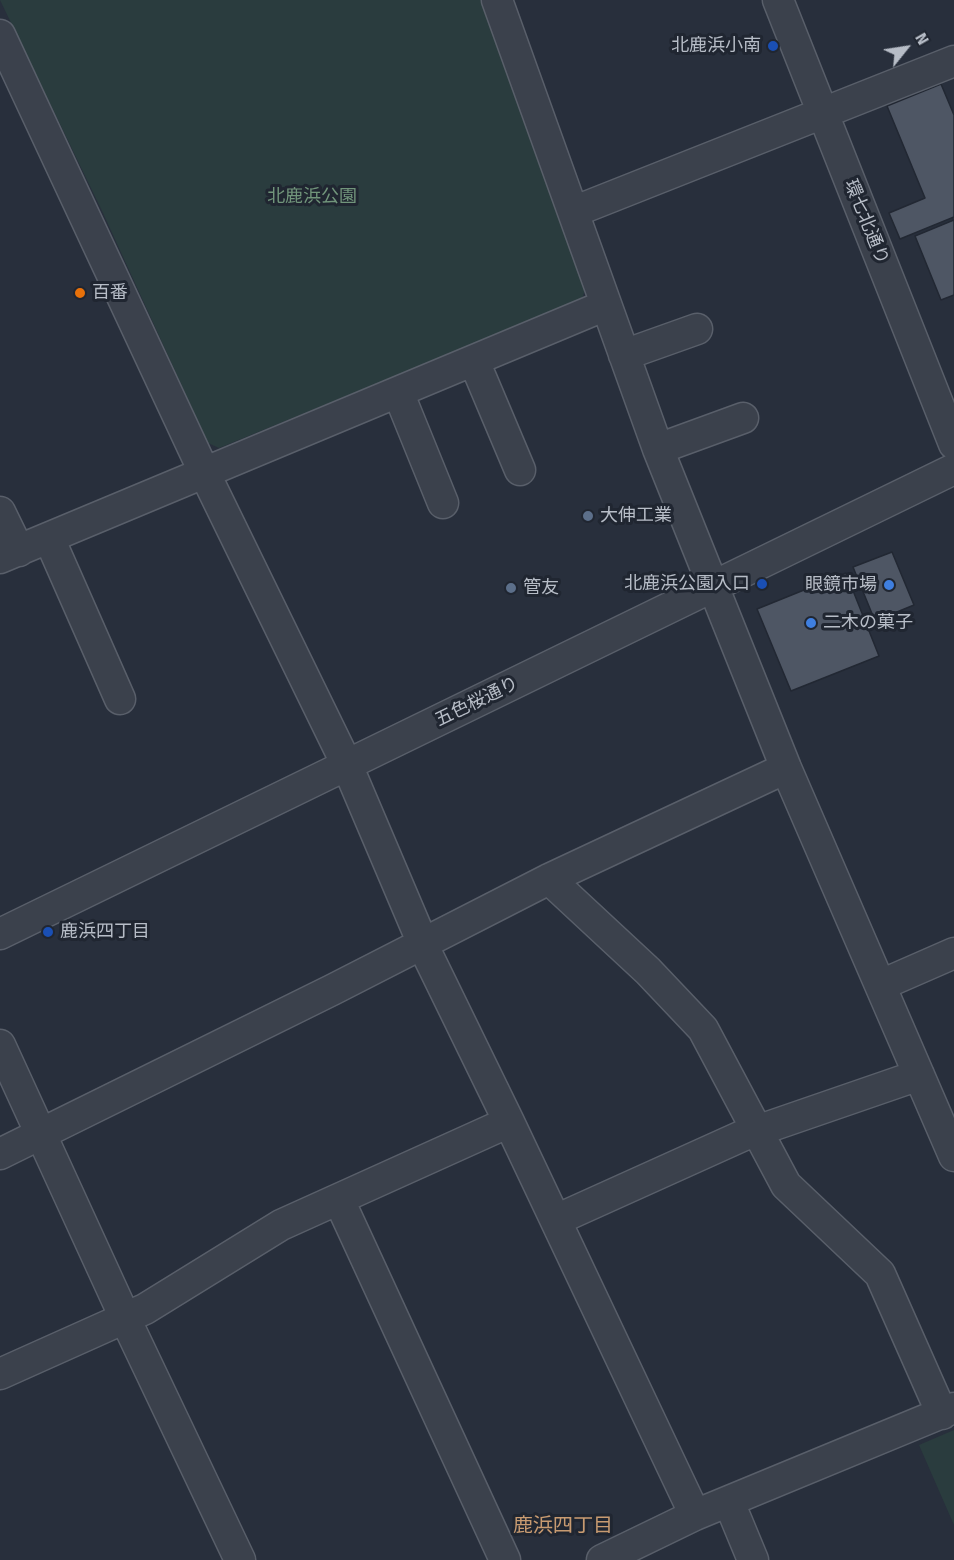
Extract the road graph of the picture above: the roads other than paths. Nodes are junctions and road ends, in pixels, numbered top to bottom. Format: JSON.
{"nodes":[{"id":1,"x":497,"y":0,"type":"edge"},
{"id":2,"x":778,"y":0,"type":"edge"},
{"id":3,"x":0,"y":35,"type":"edge"},
{"id":4,"x":954,"y":61,"type":"edge"},
{"id":5,"x":823,"y":114,"type":"junction"},
{"id":6,"x":573,"y":212,"type":"junction"},
{"id":7,"x":606,"y":305,"type":"junction"},
{"id":8,"x":697,"y":329,"type":"dead end"},
{"id":9,"x":624,"y":355,"type":"junction"},
{"id":10,"x":474,"y":361,"type":"junction"},
{"id":11,"x":398,"y":392,"type":"junction"},
{"id":12,"x":743,"y":418,"type":"dead end"},
{"id":13,"x":954,"y":444,"type":"edge"},
{"id":14,"x":658,"y":449,"type":"junction"},
{"id":15,"x":954,"y":469,"type":"edge"},
{"id":16,"x":520,"y":470,"type":"dead end"},
{"id":17,"x":205,"y":474,"type":"junction"},
{"id":18,"x":443,"y":503,"type":"dead end"},
{"id":19,"x":0,"y":512,"type":"edge"},
{"id":20,"x":49,"y":538,"type":"junction"},
{"id":21,"x":9,"y":555,"type":"edge"},
{"id":22,"x":713,"y":586,"type":"junction"},
{"id":23,"x":120,"y":699,"type":"dead end"},
{"id":24,"x":347,"y":765,"type":"junction"},
{"id":25,"x":786,"y":768,"type":"junction"},
{"id":26,"x":549,"y":879,"type":"junction"},
{"id":27,"x":0,"y":934,"type":"edge"},
{"id":28,"x":422,"y":944,"type":"junction"},
{"id":29,"x":954,"y":952,"type":"edge"},
{"id":30,"x":881,"y":985,"type":"junction"},
{"id":31,"x":0,"y":1045,"type":"edge"},
{"id":32,"x":919,"y":1075,"type":"junction"},
{"id":33,"x":509,"y":1122,"type":"junction"},
{"id":34,"x":757,"y":1132,"type":"junction"},
{"id":35,"x":41,"y":1134,"type":"junction"},
{"id":36,"x":0,"y":1154,"type":"edge"},
{"id":37,"x":954,"y":1156,"type":"edge"},
{"id":38,"x":339,"y":1200,"type":"junction"},
{"id":39,"x":556,"y":1220,"type":"junction"},
{"id":40,"x":125,"y":1316,"type":"junction"},
{"id":41,"x":0,"y":1374,"type":"edge"},
{"id":42,"x":948,"y":1411,"type":"edge"},
{"id":43,"x":729,"y":1502,"type":"junction"},
{"id":44,"x":695,"y":1515,"type":"junction"},
{"id":45,"x":240,"y":1560,"type":"edge"},
{"id":46,"x":505,"y":1560,"type":"edge"},
{"id":47,"x":602,"y":1560,"type":"edge"},
{"id":48,"x":753,"y":1560,"type":"edge"}],
"edges":[{"from":1,"to":6,"type":"street"},
{"from":2,"to":5,"type":"street","name":"環七北通り"},
{"from":3,"to":17,"type":"street"},
{"from":4,"to":5,"type":"street"},
{"from":5,"to":6,"type":"street"},
{"from":5,"to":13,"type":"street","name":"環七北通り"},
{"from":6,"to":7,"type":"street"},
{"from":7,"to":9,"type":"street"},
{"from":7,"to":10,"type":"street"},
{"from":8,"to":9,"type":"street"},
{"from":9,"to":14,"type":"street"},
{"from":10,"to":11,"type":"street"},
{"from":10,"to":16,"type":"street"},
{"from":11,"to":17,"type":"street"},
{"from":11,"to":18,"type":"street"},
{"from":12,"to":14,"type":"street"},
{"from":14,"to":22,"type":"street"},
{"from":15,"to":22,"type":"street","name":"五色桜通り"},
{"from":17,"to":20,"type":"street"},
{"from":17,"to":24,"type":"street"},
{"from":19,"to":21,"type":"street"},
{"from":20,"to":21,"type":"street"},
{"from":20,"to":23,"type":"street"},
{"from":22,"to":24,"type":"street","name":"五色桜通り"},
{"from":22,"to":25,"type":"street"},
{"from":24,"to":27,"type":"street","name":"五色桜通り"},
{"from":24,"to":28,"type":"street"},
{"from":25,"to":26,"type":"street"},
{"from":25,"to":30,"type":"street"},
{"from":26,"to":28,"type":"street"},
{"from":26,"to":34,"type":"street"},
{"from":28,"to":33,"type":"street"},
{"from":28,"to":35,"type":"street"},
{"from":29,"to":30,"type":"street"},
{"from":30,"to":32,"type":"street"},
{"from":31,"to":35,"type":"street"},
{"from":32,"to":34,"type":"street"},
{"from":32,"to":37,"type":"street"},
{"from":33,"to":38,"type":"street"},
{"from":33,"to":39,"type":"street"},
{"from":34,"to":39,"type":"street"},
{"from":34,"to":42,"type":"street"},
{"from":35,"to":36,"type":"street"},
{"from":35,"to":40,"type":"street"},
{"from":38,"to":40,"type":"street"},
{"from":38,"to":46,"type":"street"},
{"from":39,"to":44,"type":"street"},
{"from":40,"to":41,"type":"street"},
{"from":40,"to":45,"type":"street"},
{"from":42,"to":43,"type":"street"},
{"from":43,"to":44,"type":"street"},
{"from":43,"to":48,"type":"street"},
{"from":44,"to":47,"type":"street"}]}
